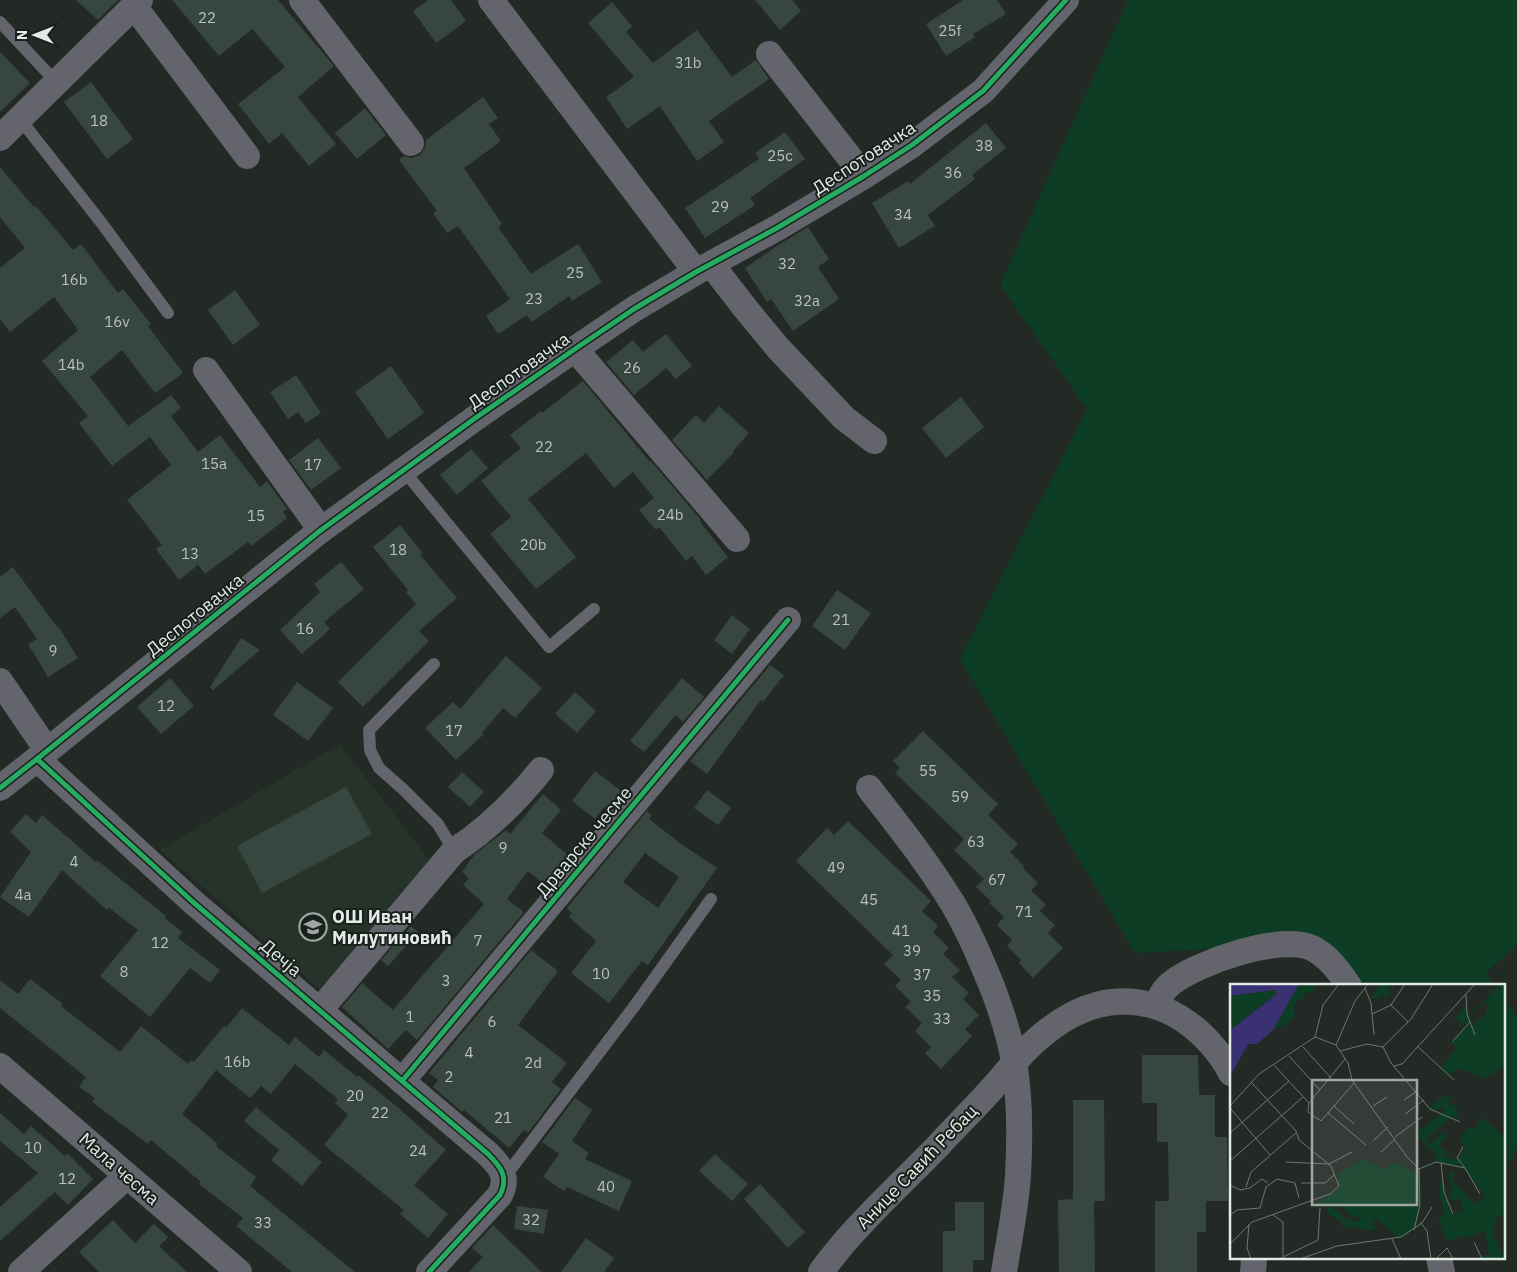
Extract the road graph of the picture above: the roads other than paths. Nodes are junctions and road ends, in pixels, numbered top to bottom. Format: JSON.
{"nodes":[{"id":1,"x":302,"y":0,"type":"edge"},
{"id":2,"x":491,"y":0,"type":"edge"},
{"id":3,"x":1066,"y":0,"type":"edge"},
{"id":4,"x":137,"y":3,"type":"edge"},
{"id":5,"x":0,"y":22,"type":"edge"},
{"id":6,"x":769,"y":54,"type":"dead end"},
{"id":7,"x":56,"y":82,"type":"junction"},
{"id":8,"x":20,"y":119,"type":"junction"},
{"id":9,"x":0,"y":138,"type":"edge"},
{"id":10,"x":410,"y":143,"type":"dead end"},
{"id":11,"x":247,"y":156,"type":"dead end"},
{"id":12,"x":864,"y":176,"type":"junction"},
{"id":13,"x":703,"y":268,"type":"junction"},
{"id":14,"x":168,"y":313,"type":"dead end"},
{"id":15,"x":575,"y":349,"type":"junction"},
{"id":16,"x":206,"y":370,"type":"dead end"},
{"id":17,"x":874,"y":441,"type":"dead end"},
{"id":18,"x":404,"y":471,"type":"junction"},
{"id":19,"x":321,"y":530,"type":"junction"},
{"id":20,"x":737,"y":539,"type":"dead end"},
{"id":21,"x":594,"y":609,"type":"dead end"},
{"id":22,"x":788,"y":620,"type":"dead end"},
{"id":23,"x":434,"y":664,"type":"dead end"},
{"id":24,"x":0,"y":681,"type":"edge"},
{"id":25,"x":42,"y":755,"type":"junction"},
{"id":26,"x":541,"y":770,"type":"dead end"},
{"id":27,"x":0,"y":788,"type":"edge"},
{"id":28,"x":869,"y":788,"type":"dead end"},
{"id":29,"x":454,"y":851,"type":"junction"},
{"id":30,"x":711,"y":899,"type":"dead end"},
{"id":31,"x":1348,"y":984,"type":"edge"},
{"id":32,"x":1156,"y":1006,"type":"junction"},
{"id":33,"x":320,"y":1010,"type":"junction"},
{"id":34,"x":1014,"y":1062,"type":"junction"},
{"id":35,"x":0,"y":1066,"type":"edge"},
{"id":36,"x":1230,"y":1072,"type":"edge"},
{"id":37,"x":402,"y":1081,"type":"junction"},
{"id":38,"x":127,"y":1176,"type":"junction"},
{"id":39,"x":504,"y":1178,"type":"junction"},
{"id":40,"x":21,"y":1272,"type":"edge"},
{"id":41,"x":239,"y":1272,"type":"edge"},
{"id":42,"x":429,"y":1272,"type":"edge"},
{"id":43,"x":821,"y":1272,"type":"edge"},
{"id":44,"x":1004,"y":1272,"type":"edge"}],
"edges":[{"from":1,"to":10,"type":"street"},
{"from":2,"to":13,"type":"street"},
{"from":3,"to":12,"type":"street","name":"Деспотовачка"},
{"from":4,"to":7,"type":"street"},
{"from":4,"to":11,"type":"street"},
{"from":5,"to":7,"type":"lane"},
{"from":6,"to":12,"type":"street"},
{"from":7,"to":8,"type":"street"},
{"from":8,"to":9,"type":"street"},
{"from":8,"to":14,"type":"lane"},
{"from":12,"to":13,"type":"street","name":"Деспотовачка"},
{"from":13,"to":15,"type":"street","name":"Деспотовачка"},
{"from":13,"to":17,"type":"street"},
{"from":15,"to":18,"type":"street","name":"Деспотовачка"},
{"from":15,"to":20,"type":"street"},
{"from":16,"to":19,"type":"street"},
{"from":18,"to":19,"type":"street","name":"Деспотовачка"},
{"from":18,"to":21,"type":"lane"},
{"from":19,"to":25,"type":"street","name":"Деспотовачка"},
{"from":22,"to":37,"type":"street","name":"Дрварске чесме"},
{"from":23,"to":29,"type":"lane"},
{"from":24,"to":25,"type":"street","name":"Дечја"},
{"from":25,"to":27,"type":"street","name":"Деспотовачка"},
{"from":25,"to":33,"type":"street","name":"Дечја"},
{"from":26,"to":29,"type":"street"},
{"from":28,"to":34,"type":"street"},
{"from":29,"to":33,"type":"street"},
{"from":30,"to":39,"type":"lane"},
{"from":31,"to":32,"type":"street"},
{"from":32,"to":34,"type":"street","name":"Анице Савић Ребац"},
{"from":32,"to":36,"type":"street","name":"Анице Савић Ребац"},
{"from":33,"to":37,"type":"street","name":"Дечја"},
{"from":34,"to":43,"type":"street","name":"Анице Савић Ребац"},
{"from":34,"to":44,"type":"street"},
{"from":35,"to":38,"type":"street","name":"Мала чесма"},
{"from":37,"to":39,"type":"street","name":"Дечја"},
{"from":38,"to":40,"type":"street"},
{"from":38,"to":41,"type":"street","name":"Мала чесма"},
{"from":39,"to":42,"type":"street"}]}
